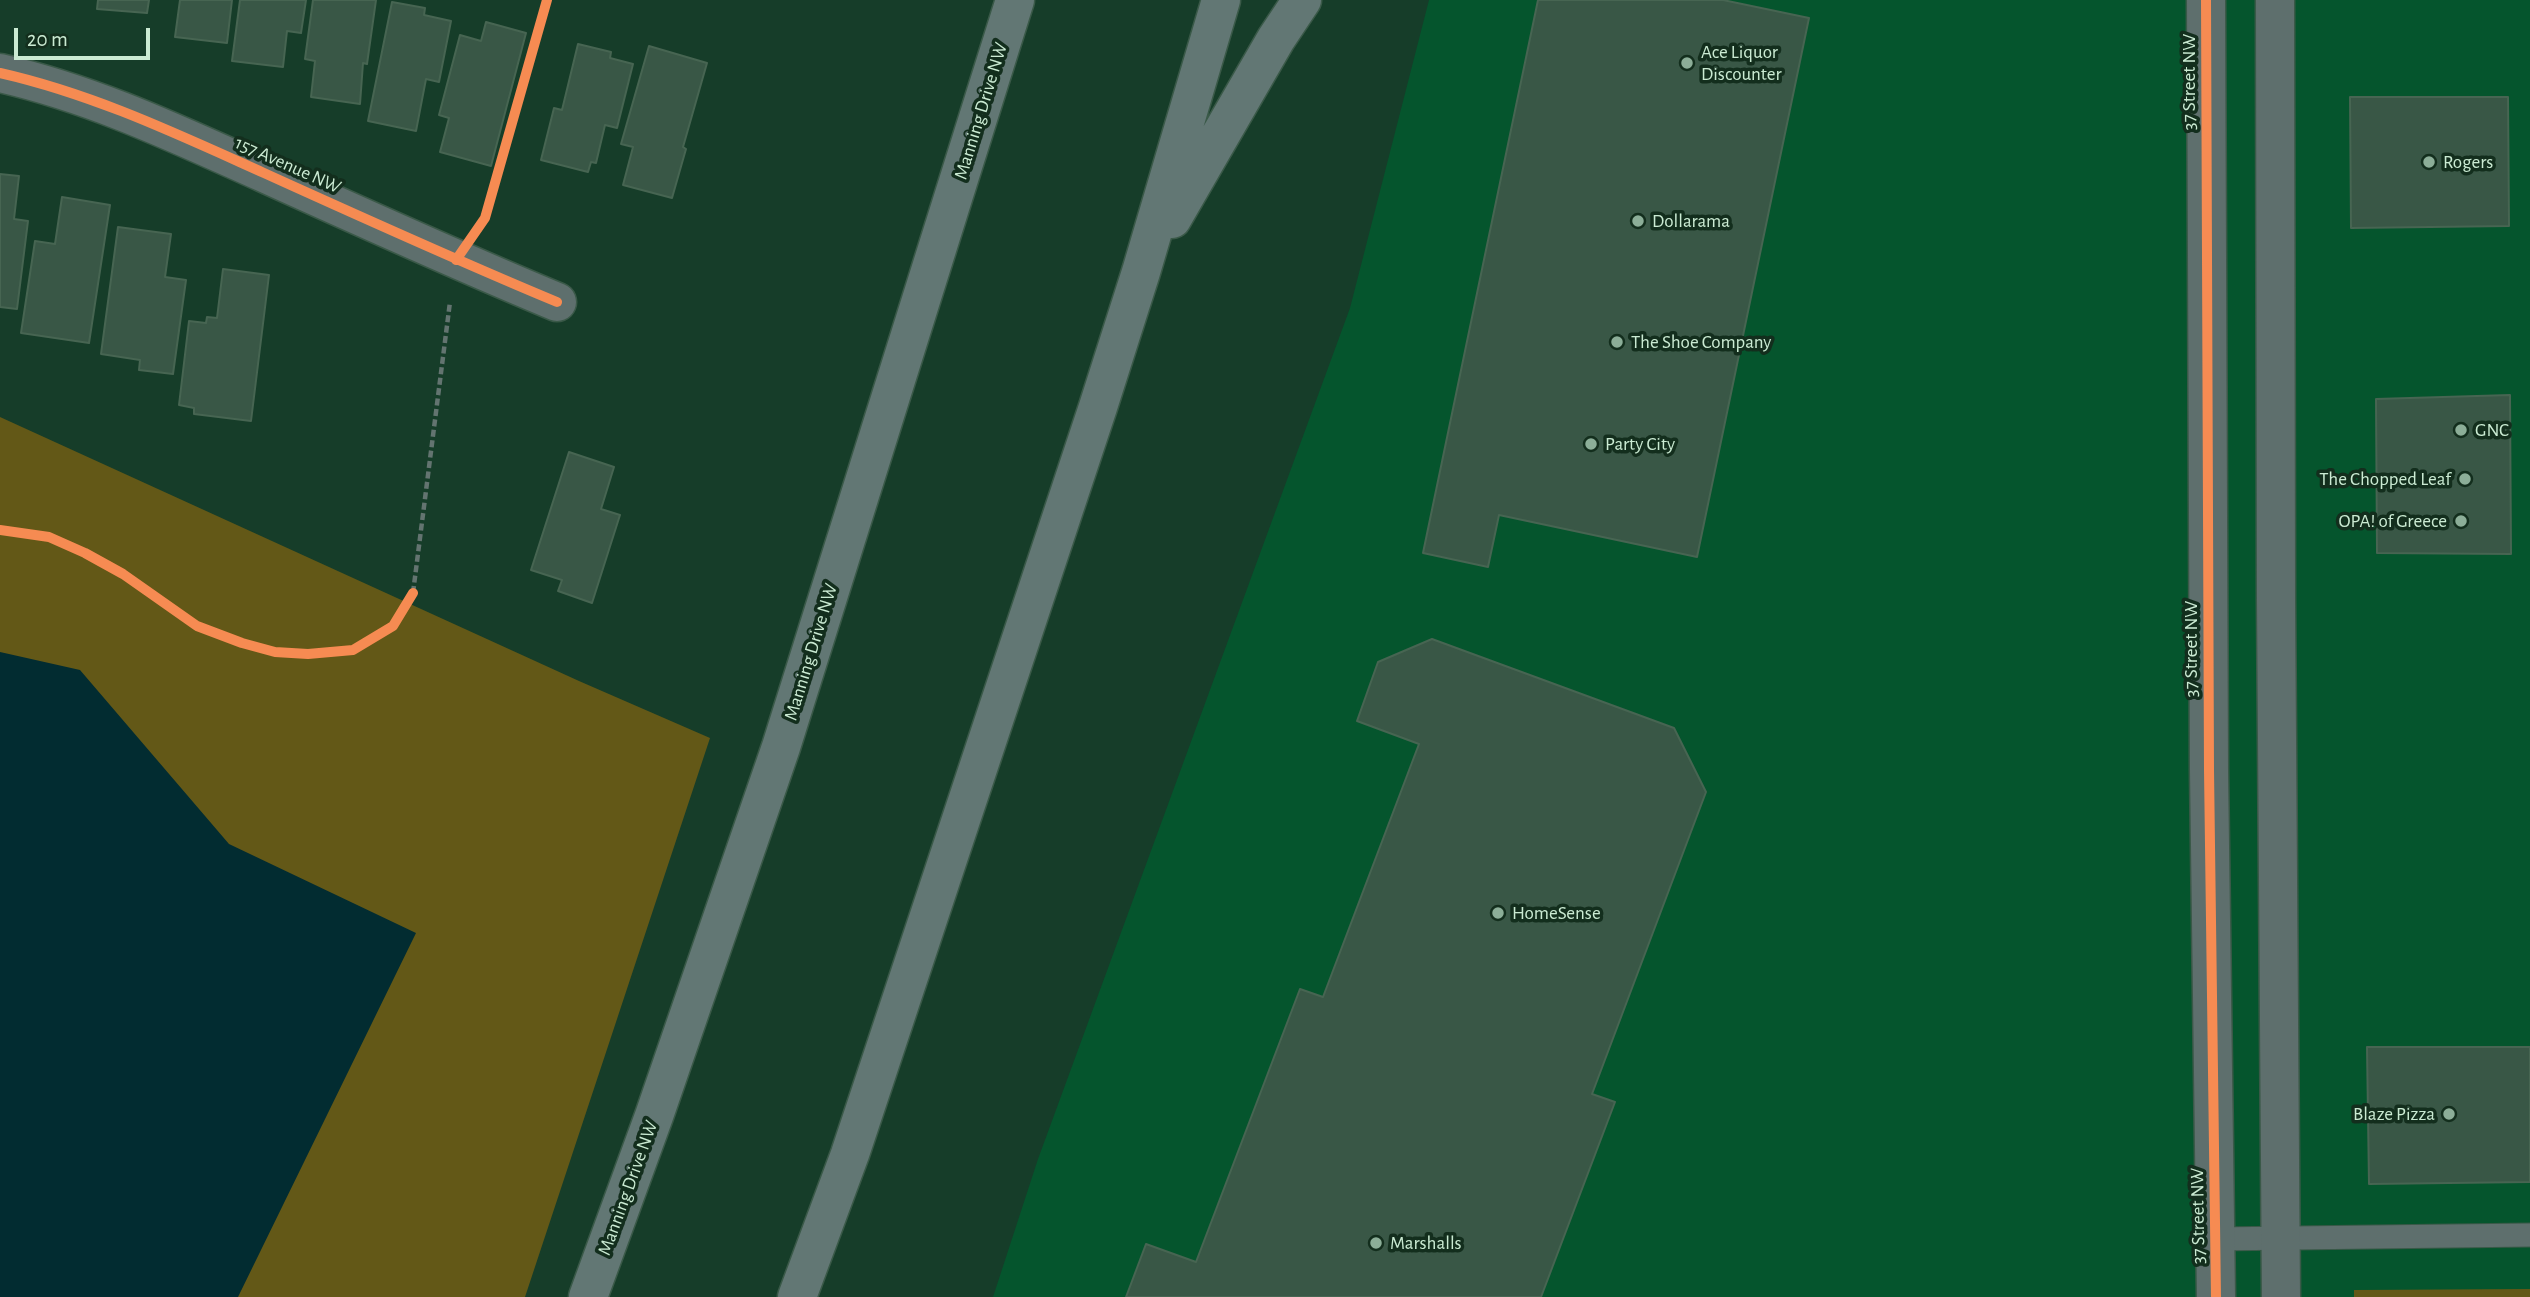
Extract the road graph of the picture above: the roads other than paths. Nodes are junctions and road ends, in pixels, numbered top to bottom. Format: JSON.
{"nodes":[{"id":1,"x":1221,"y":0,"type":"edge"},
{"id":2,"x":1302,"y":0,"type":"edge"},
{"id":3,"x":2206,"y":0,"type":"edge"},
{"id":4,"x":2275,"y":0,"type":"edge"},
{"id":5,"x":1012,"y":11,"type":"edge"},
{"id":6,"x":0,"y":74,"type":"edge"},
{"id":7,"x":1141,"y":272,"type":"junction"},
{"id":8,"x":556,"y":302,"type":"dead end"},
{"id":9,"x":2530,"y":1235,"type":"edge"},
{"id":10,"x":2280,"y":1237,"type":"junction"},
{"id":11,"x":2215,"y":1239,"type":"junction"},
{"id":12,"x":588,"y":1297,"type":"edge"},
{"id":13,"x":797,"y":1297,"type":"edge"},
{"id":14,"x":2216,"y":1297,"type":"edge"},
{"id":15,"x":2281,"y":1297,"type":"edge"}],
"edges":[{"from":1,"to":7,"type":"main road"},
{"from":2,"to":7,"type":"main road"},
{"from":3,"to":11,"type":"street","name":"37 Street NW"},
{"from":4,"to":10,"type":"street"},
{"from":5,"to":12,"type":"main road","name":"Manning Drive NW"},
{"from":6,"to":8,"type":"street","name":"157 Avenue NW"},
{"from":7,"to":13,"type":"main road"},
{"from":9,"to":10,"type":"lane"},
{"from":10,"to":11,"type":"lane"},
{"from":10,"to":15,"type":"street"},
{"from":11,"to":14,"type":"street","name":"37 Street NW"}]}
